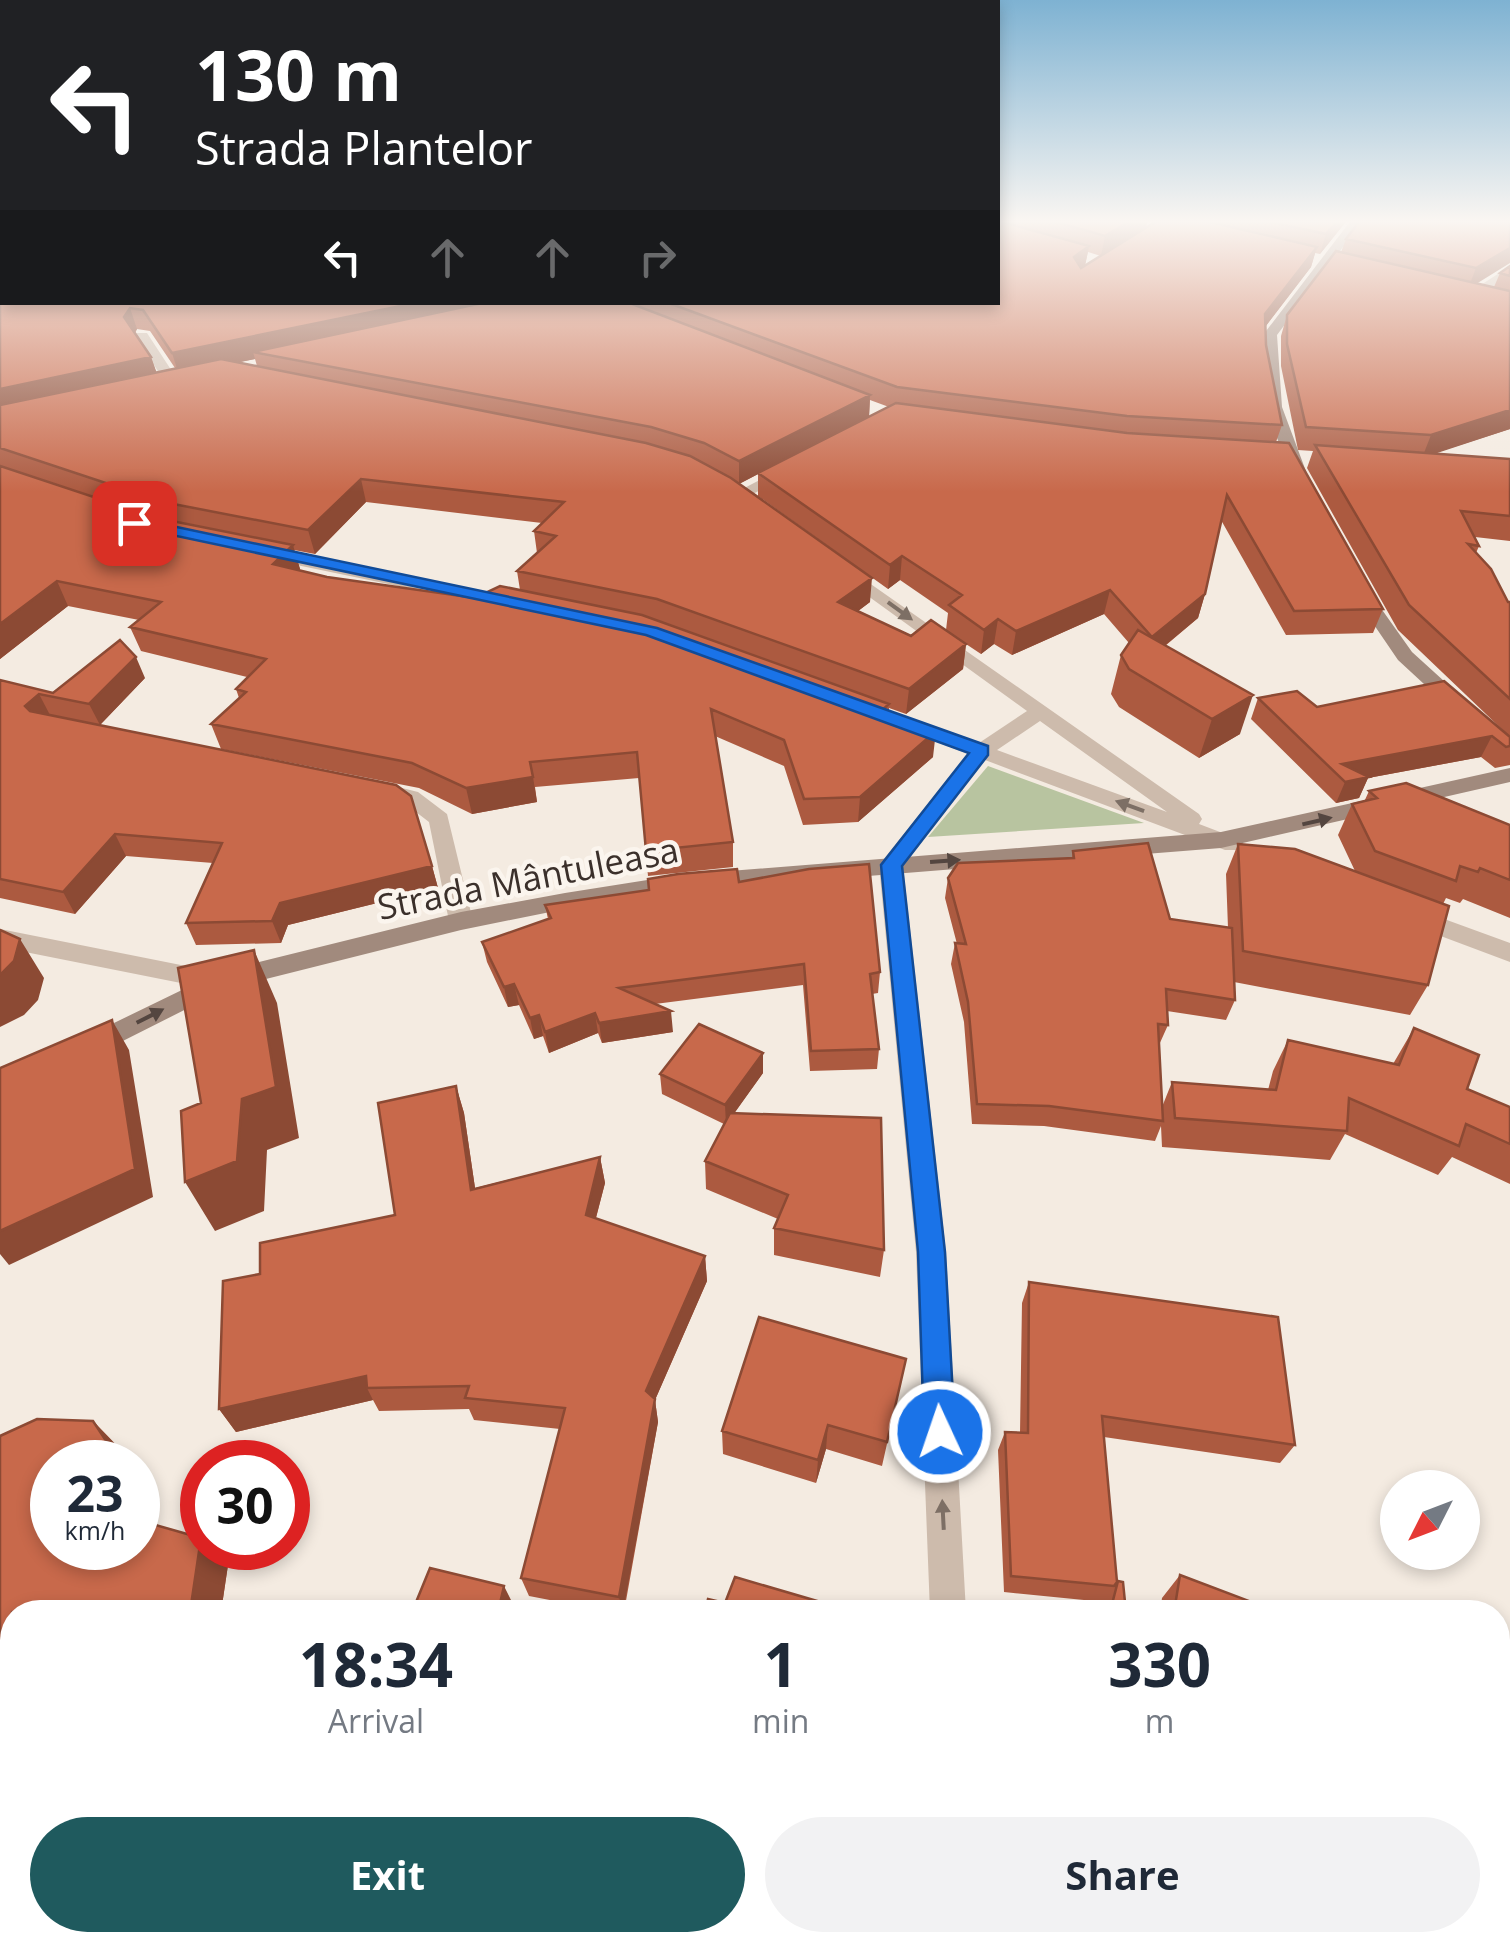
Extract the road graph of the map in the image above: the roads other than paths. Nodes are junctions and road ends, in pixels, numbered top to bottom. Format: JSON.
{"nodes":[{"id":1,"x":1289,"y":310,"type":"edge"},
{"id":2,"x":142,"y":336,"type":"edge"},
{"id":3,"x":192,"y":382,"type":"edge"},
{"id":4,"x":174,"y":385,"type":"junction"},
{"id":5,"x":155,"y":389,"type":"edge"},
{"id":6,"x":806,"y":460,"type":"edge"},
{"id":7,"x":719,"y":483,"type":"edge"},
{"id":8,"x":1308,"y":492,"type":"edge"},
{"id":9,"x":245,"y":549,"type":"edge"},
{"id":10,"x":834,"y":563,"type":"edge"},
{"id":11,"x":1350,"y":572,"type":"edge"},
{"id":12,"x":522,"y":606,"type":"edge"},
{"id":13,"x":1039,"y":712,"type":"junction"},
{"id":14,"x":887,"y":716,"type":"edge"},
{"id":15,"x":981,"y":750,"type":"junction"},
{"id":16,"x":1510,"y":752,"type":"edge"},
{"id":17,"x":1510,"y":775,"type":"edge"},
{"id":18,"x":348,"y":783,"type":"edge"},
{"id":19,"x":1221,"y":840,"type":"junction"},
{"id":20,"x":1257,"y":855,"type":"edge"},
{"id":21,"x":891,"y":865,"type":"junction"},
{"id":22,"x":1383,"y":904,"type":"edge"},
{"id":23,"x":461,"y":921,"type":"junction"},
{"id":24,"x":0,"y":938,"type":"edge"},
{"id":25,"x":1510,"y":953,"type":"edge"},
{"id":26,"x":219,"y":981,"type":"junction"},
{"id":27,"x":73,"y":1054,"type":"edge"},
{"id":28,"x":947,"y":1600,"type":"edge"}],
"edges":[{"from":1,"to":8,"type":"street"},
{"from":2,"to":4,"type":"street"},
{"from":3,"to":4,"type":"street"},
{"from":4,"to":5,"type":"street"},
{"from":6,"to":7,"type":"street"},
{"from":9,"to":12,"type":"street"},
{"from":10,"to":13,"type":"street","one_way":true},
{"from":11,"to":16,"type":"street"},
{"from":13,"to":15,"type":"street"},
{"from":13,"to":19,"type":"street"},
{"from":14,"to":15,"type":"street"},
{"from":19,"to":15,"type":"street","one_way":true},
{"from":15,"to":21,"type":"street"},
{"from":19,"to":17,"type":"street","name":"Strada Mântuleasa","one_way":true},
{"from":18,"to":23,"type":"street"},
{"from":19,"to":20,"type":"street"},
{"from":21,"to":19,"type":"street","name":"Strada Mântuleasa","one_way":true},
{"from":21,"to":23,"type":"street","name":"Strada Mântuleasa"},
{"from":28,"to":21,"type":"street","one_way":true},
{"from":22,"to":25,"type":"street"},
{"from":23,"to":26,"type":"street","name":"Strada Mântuleasa"},
{"from":24,"to":26,"type":"street"},
{"from":27,"to":26,"type":"street","name":"Strada Mântuleasa","one_way":true}]}
